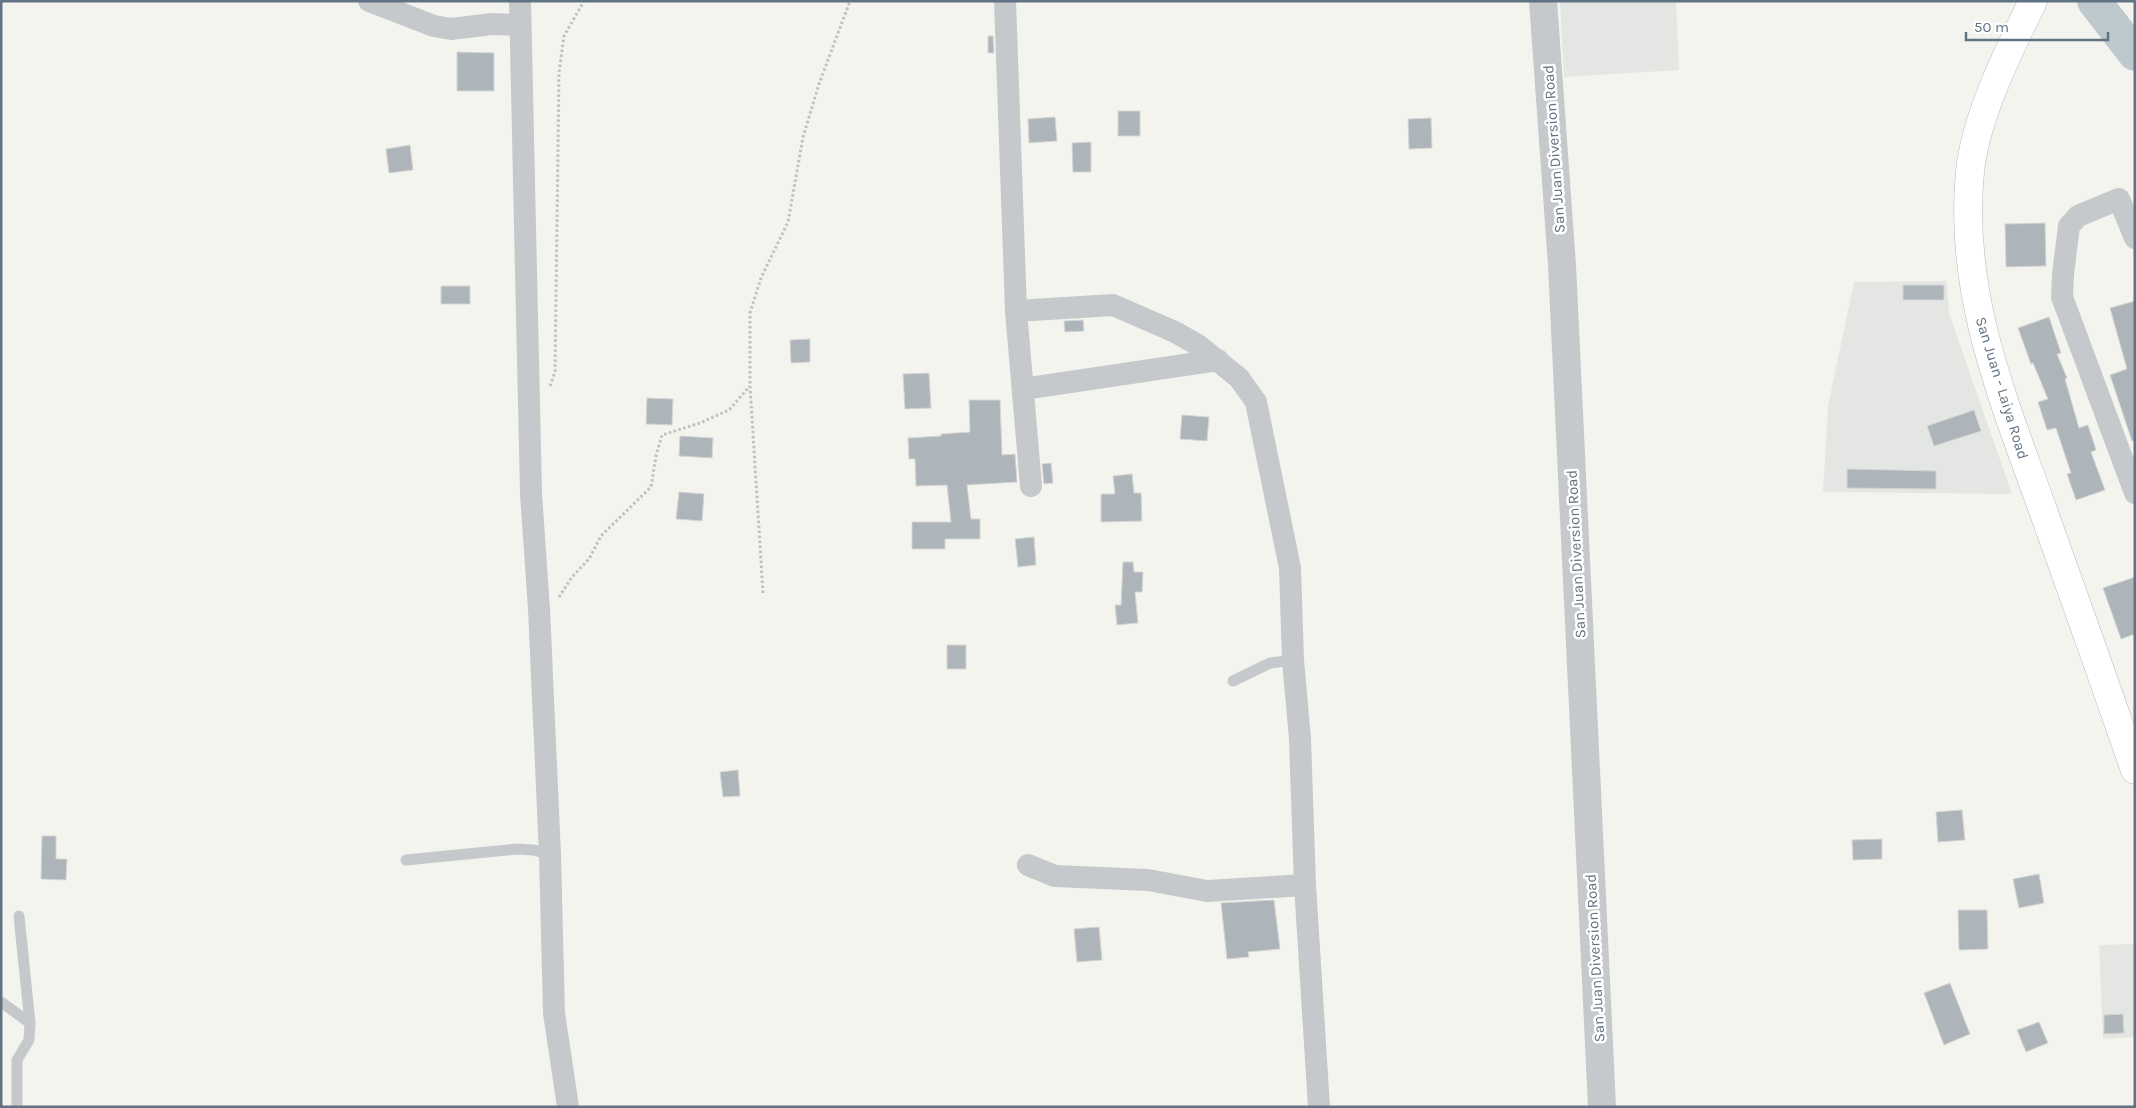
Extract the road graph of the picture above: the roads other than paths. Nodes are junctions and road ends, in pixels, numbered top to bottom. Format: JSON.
{"nodes":[{"id":1,"x":369,"y":1,"type":"edge"},
{"id":2,"x":520,"y":1,"type":"edge"},
{"id":3,"x":1004,"y":1,"type":"edge"},
{"id":4,"x":1543,"y":1,"type":"edge"},
{"id":5,"x":2032,"y":3,"type":"edge"},
{"id":6,"x":519,"y":25,"type":"junction"},
{"id":7,"x":2135,"y":238,"type":"edge"},
{"id":8,"x":1016,"y":311,"type":"junction"},
{"id":9,"x":1218,"y":360,"type":"junction"},
{"id":10,"x":1023,"y":389,"type":"junction"},
{"id":11,"x":1031,"y":486,"type":"dead end"},
{"id":12,"x":2135,"y":493,"type":"edge"},
{"id":13,"x":1293,"y":660,"type":"junction"},
{"id":14,"x":1233,"y":682,"type":"dead end"},
{"id":15,"x":2135,"y":770,"type":"edge"},
{"id":16,"x":550,"y":855,"type":"junction"},
{"id":17,"x":406,"y":860,"type":"dead end"},
{"id":18,"x":1028,"y":865,"type":"dead end"},
{"id":19,"x":1305,"y":885,"type":"junction"},
{"id":20,"x":19,"y":916,"type":"dead end"},
{"id":21,"x":1,"y":1002,"type":"edge"},
{"id":22,"x":30,"y":1023,"type":"junction"},
{"id":23,"x":17,"y":1107,"type":"edge"},
{"id":24,"x":568,"y":1107,"type":"edge"},
{"id":25,"x":1319,"y":1107,"type":"edge"},
{"id":26,"x":1602,"y":1107,"type":"edge"}],
"edges":[{"from":1,"to":6,"type":"street"},
{"from":2,"to":6,"type":"street"},
{"from":3,"to":8,"type":"street"},
{"from":4,"to":26,"type":"street","name":"San Juan Diversion Road"},
{"from":5,"to":15,"type":"main road","name":"San Juan - Laiya Road"},
{"from":6,"to":16,"type":"street"},
{"from":7,"to":12,"type":"street"},
{"from":8,"to":9,"type":"street"},
{"from":8,"to":10,"type":"street"},
{"from":9,"to":10,"type":"street"},
{"from":9,"to":13,"type":"street"},
{"from":10,"to":11,"type":"street"},
{"from":13,"to":14,"type":"lane"},
{"from":13,"to":19,"type":"street"},
{"from":16,"to":17,"type":"lane"},
{"from":16,"to":24,"type":"street"},
{"from":18,"to":19,"type":"street"},
{"from":19,"to":25,"type":"street"},
{"from":20,"to":22,"type":"lane"},
{"from":21,"to":22,"type":"lane"},
{"from":22,"to":23,"type":"lane"}]}
